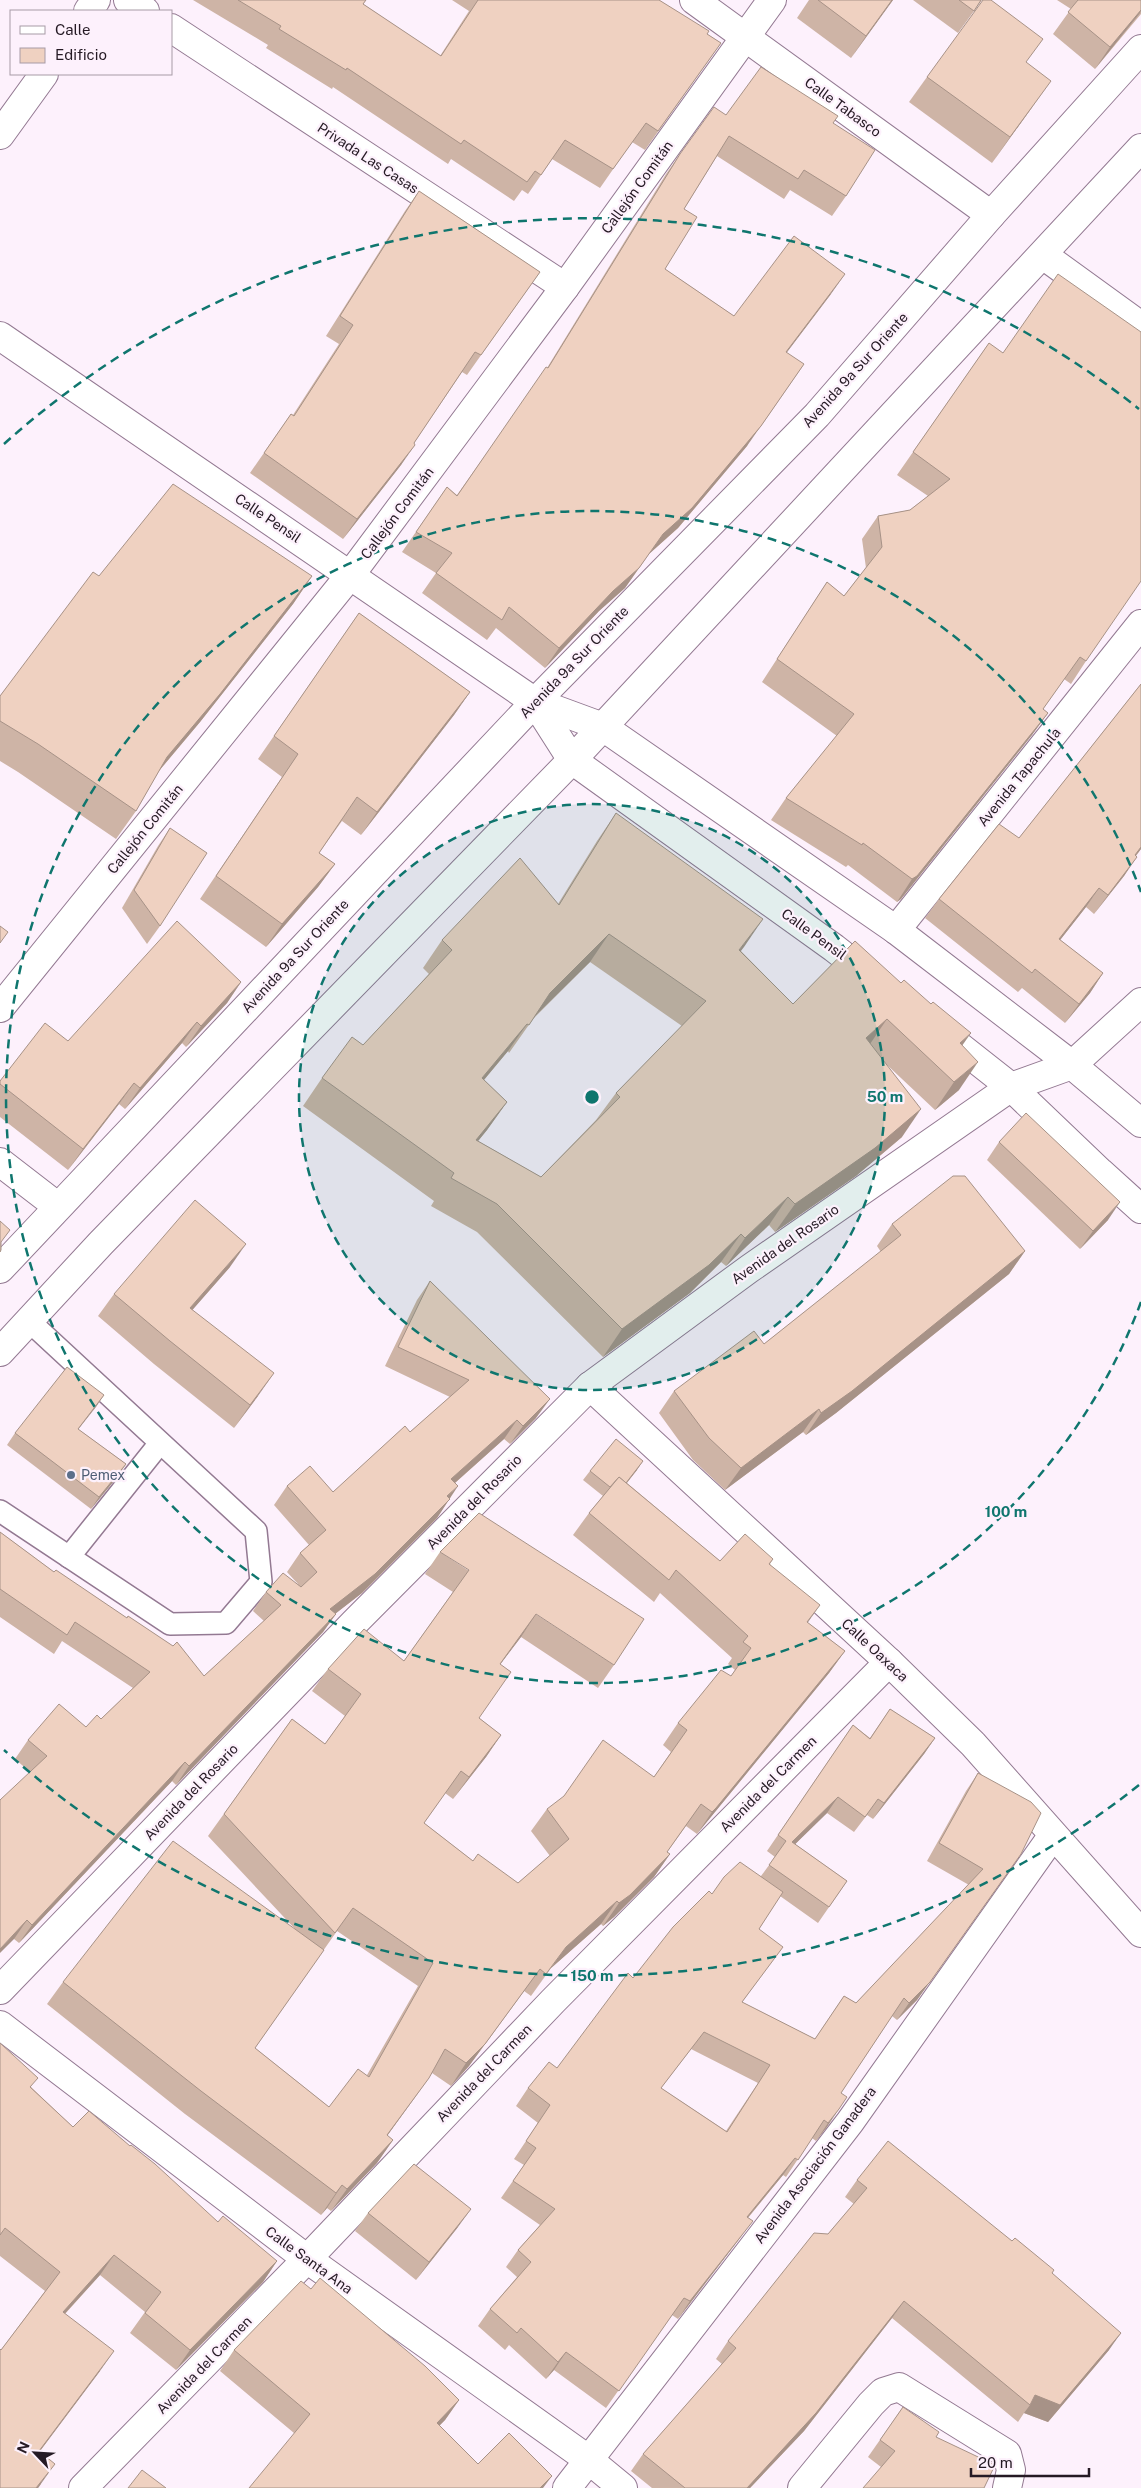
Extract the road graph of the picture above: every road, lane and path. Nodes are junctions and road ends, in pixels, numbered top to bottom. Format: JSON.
{"nodes":[{"id":1,"x":128,"y":0,"type":"edge"},
{"id":2,"x":694,"y":0,"type":"edge"},
{"id":3,"x":772,"y":0,"type":"edge"},
{"id":4,"x":143,"y":10,"type":"edge"},
{"id":5,"x":172,"y":29,"type":"edge"},
{"id":6,"x":746,"y":36,"type":"junction"},
{"id":7,"x":1141,"y":49,"type":"edge"},
{"id":8,"x":43,"y":75,"type":"edge"},
{"id":9,"x":0,"y":135,"type":"edge"},
{"id":10,"x":1141,"y":148,"type":"edge"},
{"id":11,"x":991,"y":215,"type":"junction"},
{"id":12,"x":1043,"y":255,"type":"junction"},
{"id":13,"x":565,"y":287,"type":"junction"},
{"id":14,"x":1141,"y":326,"type":"edge"},
{"id":15,"x":0,"y":336,"type":"edge"},
{"id":16,"x":351,"y":574,"type":"junction"},
{"id":17,"x":1141,"y":624,"type":"edge"},
{"id":18,"x":535,"y":702,"type":"junction"},
{"id":19,"x":603,"y":727,"type":"junction"},
{"id":20,"x":572,"y":760,"type":"junction"},
{"id":21,"x":896,"y":930,"type":"junction"},
{"id":22,"x":888,"y":990,"type":"edge"},
{"id":23,"x":1141,"y":1002,"type":"edge"},
{"id":24,"x":0,"y":1008,"type":"edge"},
{"id":25,"x":927,"y":1020,"type":"edge"},
{"id":26,"x":1072,"y":1065,"type":"junction"},
{"id":27,"x":1011,"y":1087,"type":"junction"},
{"id":28,"x":1141,"y":1123,"type":"edge"},
{"id":29,"x":0,"y":1162,"type":"edge"},
{"id":30,"x":57,"y":1206,"type":"junction"},
{"id":31,"x":1141,"y":1209,"type":"edge"},
{"id":32,"x":0,"y":1269,"type":"edge"},
{"id":33,"x":29,"y":1321,"type":"junction"},
{"id":34,"x":0,"y":1352,"type":"edge"},
{"id":35,"x":590,"y":1386,"type":"junction"},
{"id":36,"x":160,"y":1443,"type":"junction"},
{"id":37,"x":0,"y":1511,"type":"edge"},
{"id":38,"x":69,"y":1557,"type":"junction"},
{"id":39,"x":889,"y":1662,"type":"junction"},
{"id":40,"x":1053,"y":1835,"type":"junction"},
{"id":41,"x":1141,"y":1933,"type":"edge"},
{"id":42,"x":0,"y":1990,"type":"edge"},
{"id":43,"x":0,"y":2025,"type":"edge"},
{"id":44,"x":307,"y":2259,"type":"junction"},
{"id":45,"x":589,"y":2460,"type":"junction"},
{"id":46,"x":83,"y":2488,"type":"edge"},
{"id":47,"x":566,"y":2488,"type":"edge"},
{"id":48,"x":623,"y":2488,"type":"edge"},
{"id":49,"x":802,"y":2488,"type":"edge"},
{"id":50,"x":1007,"y":2488,"type":"edge"}],
"edges":[{"from":1,"to":4,"type":"street"},
{"from":2,"to":6,"type":"street","name":"Calle Tabasco"},
{"from":3,"to":6,"type":"street","name":"Callejón Comitán"},
{"from":5,"to":13,"type":"street","name":"Privada Las Casas"},
{"from":6,"to":11,"type":"street","name":"Calle Tabasco"},
{"from":6,"to":13,"type":"street","name":"Callejón Comitán"},
{"from":7,"to":11,"type":"street","name":"Avenida 9a Sur Oriente"},
{"from":8,"to":9,"type":"street"},
{"from":10,"to":12,"type":"street"},
{"from":11,"to":18,"type":"street","name":"Avenida 9a Sur Oriente"},
{"from":12,"to":14,"type":"street"},
{"from":12,"to":19,"type":"street"},
{"from":13,"to":16,"type":"street","name":"Callejón Comitán"},
{"from":15,"to":16,"type":"street","name":"Calle Pensil"},
{"from":16,"to":18,"type":"street","name":"Calle Pensil"},
{"from":16,"to":24,"type":"street","name":"Callejón Comitán"},
{"from":17,"to":21,"type":"street","name":"Avenida Tapachula"},
{"from":18,"to":19,"type":"street","name":"Calle Pensil"},
{"from":18,"to":20,"type":"street","name":"Calle Pensil"},
{"from":18,"to":30,"type":"street","name":"Avenida 9a Sur Oriente"},
{"from":19,"to":20,"type":"street"},
{"from":19,"to":21,"type":"street","name":"Calle Pensil"},
{"from":20,"to":22,"type":"street","name":"Calle Pensil"},
{"from":20,"to":33,"type":"street"},
{"from":21,"to":26,"type":"street","name":"Calle Pensil"},
{"from":23,"to":26,"type":"street"},
{"from":25,"to":27,"type":"street"},
{"from":26,"to":27,"type":"street","name":"Avenida del Rosario"},
{"from":26,"to":28,"type":"street","name":"Calle Pensil"},
{"from":27,"to":31,"type":"street"},
{"from":27,"to":35,"type":"street","name":"Avenida del Rosario"},
{"from":29,"to":30,"type":"street"},
{"from":30,"to":32,"type":"street","name":"Avenida 9a Sur Oriente"},
{"from":33,"to":34,"type":"street"},
{"from":33,"to":36,"type":"lane"},
{"from":35,"to":39,"type":"street","name":"Calle Oaxaca"},
{"from":35,"to":42,"type":"street","name":"Avenida del Rosario"},
{"from":36,"to":38,"type":"lane"},
{"from":36,"to":38,"type":"lane"},
{"from":37,"to":38,"type":"lane"},
{"from":39,"to":40,"type":"street","name":"Calle Oaxaca"},
{"from":39,"to":44,"type":"street","name":"Avenida del Carmen"},
{"from":40,"to":41,"type":"street","name":"Calle Oaxaca"},
{"from":40,"to":45,"type":"street","name":"Avenida Asociación Ganadera"},
{"from":43,"to":44,"type":"street","name":"Calle Santa Ana"},
{"from":44,"to":45,"type":"street","name":"Calle Santa Ana"},
{"from":44,"to":46,"type":"street","name":"Avenida del Carmen"},
{"from":45,"to":47,"type":"street","name":"Avenida Asociación Ganadera"},
{"from":45,"to":48,"type":"street","name":"Calle Santa Ana"},
{"from":49,"to":50,"type":"street"}]}
